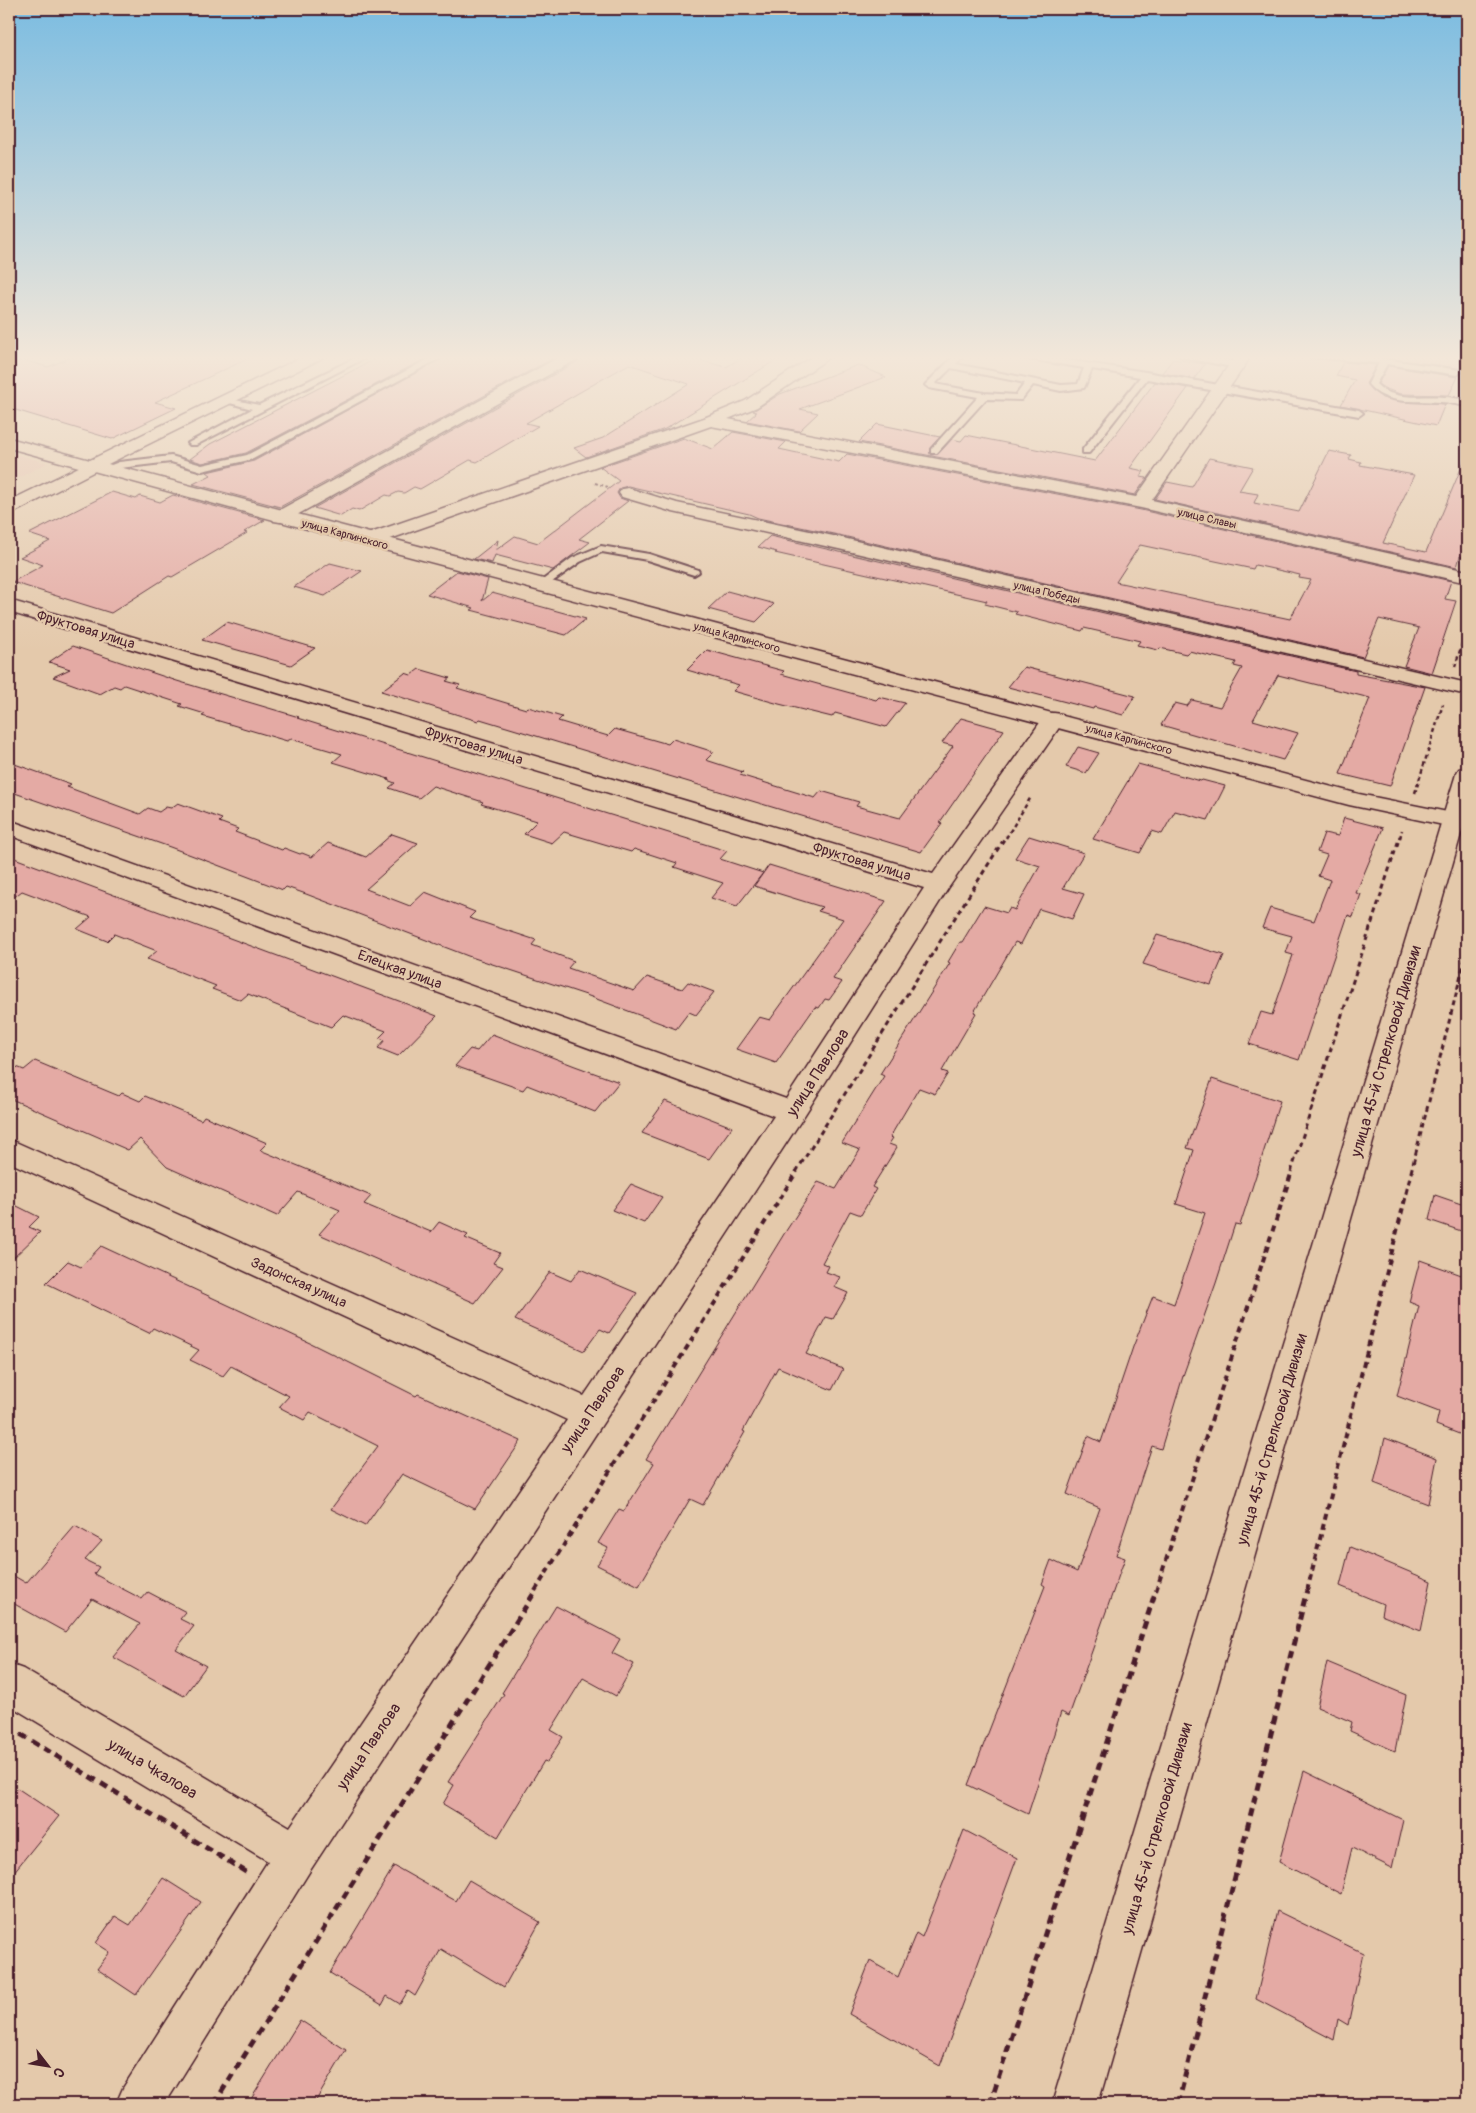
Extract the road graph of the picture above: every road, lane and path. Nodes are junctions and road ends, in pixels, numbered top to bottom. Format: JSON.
{"nodes":[{"id":1,"x":44,"y":454,"type":"edge"},
{"id":2,"x":125,"y":454,"type":"edge"},
{"id":3,"x":256,"y":454,"type":"edge"},
{"id":4,"x":395,"y":454,"type":"edge"},
{"id":5,"x":617,"y":454,"type":"edge"},
{"id":6,"x":881,"y":454,"type":"edge"},
{"id":7,"x":1175,"y":454,"type":"edge"},
{"id":8,"x":97,"y":468,"type":"junction"},
{"id":9,"x":628,"y":493,"type":"dead end"},
{"id":10,"x":1141,"y":503,"type":"junction"},
{"id":11,"x":9,"y":508,"type":"edge"},
{"id":12,"x":280,"y":517,"type":"junction"},
{"id":13,"x":369,"y":540,"type":"junction"},
{"id":14,"x":694,"y":572,"type":"dead end"},
{"id":15,"x":1467,"y":577,"type":"edge"},
{"id":16,"x":541,"y":585,"type":"junction"},
{"id":17,"x":9,"y":606,"type":"edge"},
{"id":18,"x":1467,"y":627,"type":"edge"},
{"id":19,"x":1458,"y":686,"type":"edge"},
{"id":20,"x":1054,"y":719,"type":"junction"},
{"id":21,"x":1467,"y":774,"type":"edge"},
{"id":22,"x":1031,"y":796,"type":"dead end"},
{"id":23,"x":1408,"y":812,"type":"junction"},
{"id":24,"x":1460,"y":822,"type":"edge"},
{"id":25,"x":9,"y":826,"type":"edge"},
{"id":26,"x":939,"y":884,"type":"junction"},
{"id":27,"x":1467,"y":951,"type":"edge"},
{"id":28,"x":792,"y":1112,"type":"junction"},
{"id":29,"x":9,"y":1150,"type":"edge"},
{"id":30,"x":589,"y":1414,"type":"junction"},
{"id":31,"x":9,"y":1683,"type":"edge"},
{"id":32,"x":9,"y":1728,"type":"edge"},
{"id":33,"x":296,"y":1854,"type":"junction"},
{"id":34,"x":274,"y":1889,"type":"junction"},
{"id":35,"x":139,"y":2104,"type":"edge"},
{"id":36,"x":214,"y":2104,"type":"edge"},
{"id":37,"x":990,"y":2104,"type":"edge"},
{"id":38,"x":1075,"y":2104,"type":"edge"},
{"id":39,"x":1178,"y":2104,"type":"edge"}],
"edges":[{"from":1,"to":8,"type":"street","name":"улица Карпинского"},
{"from":2,"to":8,"type":"street"},
{"from":3,"to":8,"type":"lane"},
{"from":4,"to":12,"type":"street"},
{"from":5,"to":13,"type":"street"},
{"from":6,"to":10,"type":"street","name":"улица Славы"},
{"from":7,"to":10,"type":"street"},
{"from":8,"to":11,"type":"street"},
{"from":8,"to":12,"type":"street","name":"улица Карпинского"},
{"from":9,"to":19,"type":"street","name":"улица Победы"},
{"from":10,"to":15,"type":"street","name":"улица Славы"},
{"from":12,"to":13,"type":"street","name":"улица Карпинского"},
{"from":13,"to":16,"type":"street","name":"улица Карпинского"},
{"from":14,"to":16,"type":"lane"},
{"from":16,"to":20,"type":"street","name":"улица Карпинского"},
{"from":17,"to":26,"type":"street","name":"Фруктовая улица"},
{"from":18,"to":19,"type":"path"},
{"from":19,"to":23,"type":"path"},
{"from":20,"to":23,"type":"street","name":"улица Карпинского"},
{"from":20,"to":26,"type":"street","name":"улица Павлова"},
{"from":21,"to":24,"type":"street","name":"улица 45-й Стрелковой Дивизии"},
{"from":22,"to":36,"type":"path"},
{"from":23,"to":24,"type":"street","name":"улица Карпинского"},
{"from":23,"to":37,"type":"path"},
{"from":24,"to":38,"type":"street","name":"улица 45-й Стрелковой Дивизии"},
{"from":25,"to":28,"type":"street","name":"Елецкая улица"},
{"from":26,"to":28,"type":"street","name":"улица Павлова"},
{"from":27,"to":39,"type":"path"},
{"from":28,"to":30,"type":"street","name":"улица Павлова"},
{"from":29,"to":30,"type":"street","name":"Задонская улица"},
{"from":30,"to":33,"type":"street","name":"улица Павлова"},
{"from":31,"to":33,"type":"street","name":"улица Чкалова"},
{"from":32,"to":34,"type":"path"},
{"from":33,"to":34,"type":"street","name":"улица Павлова"},
{"from":34,"to":35,"type":"street","name":"улица Павлова"}]}
